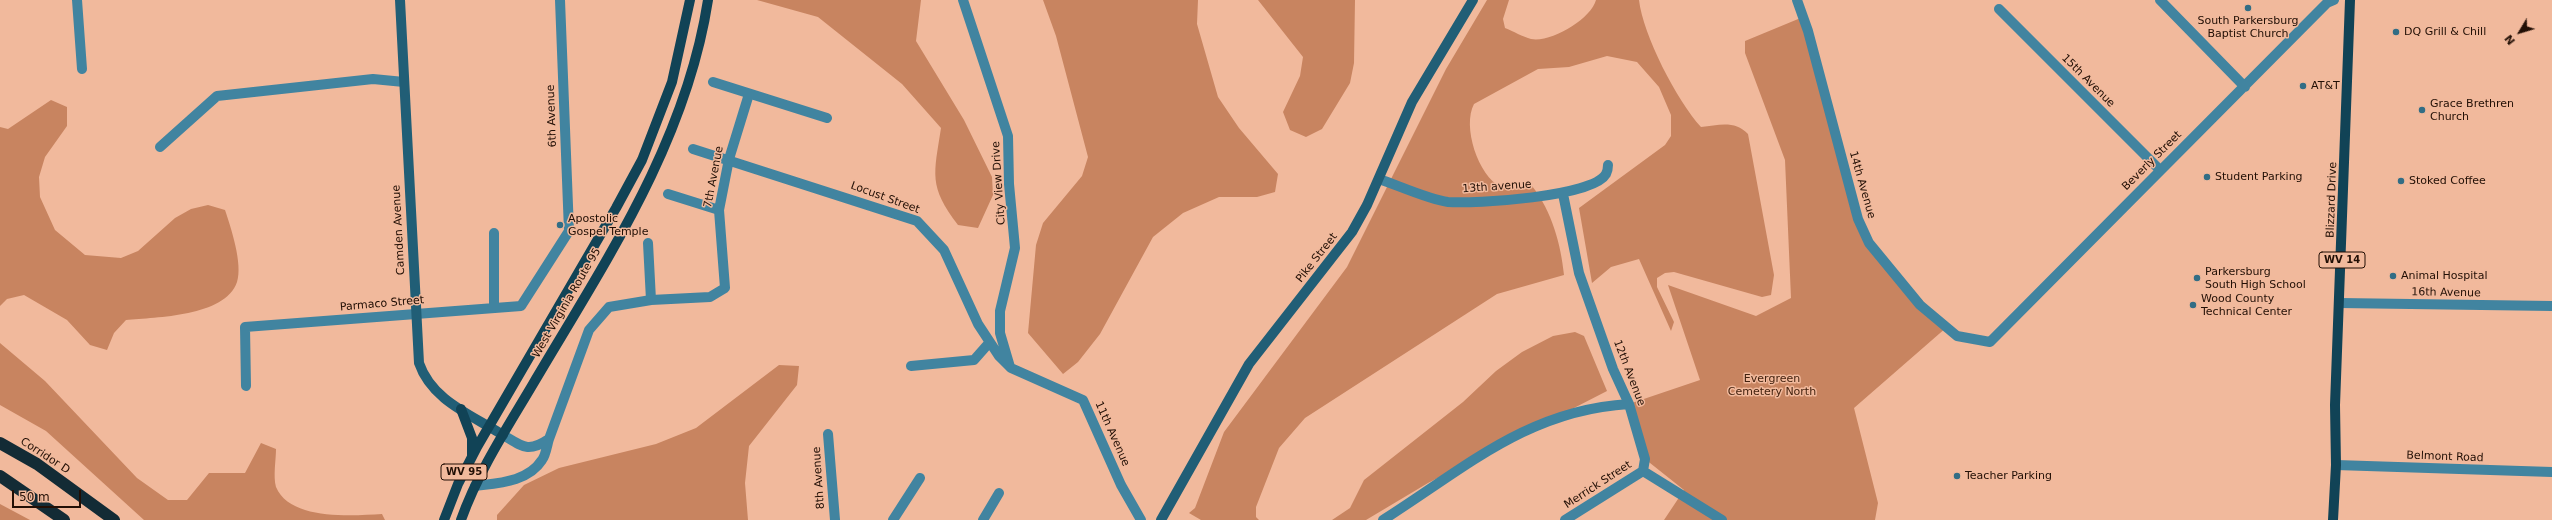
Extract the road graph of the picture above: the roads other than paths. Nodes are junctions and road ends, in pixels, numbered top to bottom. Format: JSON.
{"nodes":[{"id":1,"x":77,"y":0,"type":"edge"},
{"id":2,"x":400,"y":0,"type":"edge"},
{"id":3,"x":560,"y":0,"type":"edge"},
{"id":4,"x":690,"y":0,"type":"edge"},
{"id":5,"x":708,"y":0,"type":"edge"},
{"id":6,"x":963,"y":0,"type":"edge"},
{"id":7,"x":1473,"y":0,"type":"edge"},
{"id":8,"x":1797,"y":0,"type":"edge"},
{"id":9,"x":2161,"y":0,"type":"edge"},
{"id":10,"x":2334,"y":0,"type":"edge"},
{"id":11,"x":2350,"y":0,"type":"edge"},
{"id":12,"x":2000,"y":9,"type":"dead end"},
{"id":13,"x":82,"y":68,"type":"dead end"},
{"id":14,"x":404,"y":82,"type":"junction"},
{"id":15,"x":713,"y":82,"type":"dead end"},
{"id":16,"x":2245,"y":86,"type":"junction"},
{"id":17,"x":749,"y":94,"type":"junction"},
{"id":18,"x":827,"y":118,"type":"dead end"},
{"id":19,"x":160,"y":147,"type":"dead end"},
{"id":20,"x":693,"y":149,"type":"dead end"},
{"id":21,"x":729,"y":159,"type":"junction"},
{"id":22,"x":1608,"y":166,"type":"dead end"},
{"id":23,"x":2160,"y":170,"type":"junction"},
{"id":24,"x":1378,"y":179,"type":"junction"},
{"id":25,"x":668,"y":194,"type":"dead end"},
{"id":26,"x":1563,"y":194,"type":"junction"},
{"id":27,"x":719,"y":210,"type":"junction"},
{"id":28,"x":494,"y":233,"type":"dead end"},
{"id":29,"x":648,"y":243,"type":"dead end"},
{"id":30,"x":651,"y":300,"type":"junction"},
{"id":31,"x":2340,"y":303,"type":"junction"},
{"id":32,"x":521,"y":306,"type":"joint"},
{"id":33,"x":2552,"y":306,"type":"edge"},
{"id":34,"x":494,"y":308,"type":"junction"},
{"id":35,"x":415,"y":312,"type":"junction"},
{"id":36,"x":1990,"y":342,"type":"joint"},
{"id":37,"x":989,"y":343,"type":"junction"},
{"id":38,"x":999,"y":356,"type":"joint"},
{"id":39,"x":911,"y":366,"type":"dead end"},
{"id":40,"x":1011,"y":368,"type":"junction"},
{"id":41,"x":246,"y":386,"type":"dead end"},
{"id":42,"x":1629,"y":404,"type":"junction"},
{"id":43,"x":461,"y":409,"type":"junction"},
{"id":44,"x":489,"y":426,"type":"junction"},
{"id":45,"x":828,"y":434,"type":"dead end"},
{"id":46,"x":503,"y":435,"type":"junction"},
{"id":47,"x":549,"y":439,"type":"junction"},
{"id":48,"x":0,"y":443,"type":"edge"},
{"id":49,"x":472,"y":456,"type":"junction"},
{"id":50,"x":2336,"y":465,"type":"junction"},
{"id":51,"x":1643,"y":471,"type":"junction"},
{"id":52,"x":2552,"y":472,"type":"edge"},
{"id":53,"x":0,"y":476,"type":"edge"},
{"id":54,"x":920,"y":478,"type":"dead end"},
{"id":55,"x":475,"y":486,"type":"junction"},
{"id":56,"x":999,"y":493,"type":"dead end"},
{"id":57,"x":64,"y":520,"type":"edge"},
{"id":58,"x":114,"y":520,"type":"edge"},
{"id":59,"x":444,"y":520,"type":"edge"},
{"id":60,"x":461,"y":520,"type":"edge"},
{"id":61,"x":835,"y":520,"type":"edge"},
{"id":62,"x":893,"y":520,"type":"edge"},
{"id":63,"x":983,"y":520,"type":"edge"},
{"id":64,"x":1141,"y":520,"type":"edge"},
{"id":65,"x":1162,"y":520,"type":"edge"},
{"id":66,"x":1383,"y":520,"type":"edge"},
{"id":67,"x":1565,"y":520,"type":"edge"},
{"id":68,"x":1722,"y":520,"type":"edge"},
{"id":69,"x":2332,"y":520,"type":"edge"}],
"edges":[{"from":1,"to":13,"type":"street"},
{"from":2,"to":14,"type":"main road","name":"Camden Avenue"},
{"from":3,"to":32,"type":"street","name":"6th Avenue"},
{"from":4,"to":44,"type":"main road","name":"West Virginia Route 95","number":"WV 95"},
{"from":5,"to":46,"type":"main road","name":"West Virginia Route 95","number":"WV 95"},
{"from":6,"to":40,"type":"street","name":"City View Drive"},
{"from":7,"to":24,"type":"main road","name":"Pike Street"},
{"from":8,"to":36,"type":"street","name":"14th Avenue"},
{"from":9,"to":16,"type":"street"},
{"from":10,"to":16,"type":"street","name":"Beverly Street"},
{"from":11,"to":31,"type":"main road","name":"Blizzard Drive","number":"WV 14"},
{"from":12,"to":23,"type":"street","name":"15th Avenue"},
{"from":14,"to":19,"type":"street"},
{"from":14,"to":35,"type":"main road","name":"Camden Avenue"},
{"from":15,"to":17,"type":"street"},
{"from":16,"to":23,"type":"street","name":"Beverly Street"},
{"from":17,"to":18,"type":"street"},
{"from":17,"to":21,"type":"street","name":"7th Avenue"},
{"from":20,"to":21,"type":"street","name":"Locust Street"},
{"from":21,"to":27,"type":"street","name":"7th Avenue"},
{"from":21,"to":37,"type":"street","name":"Locust Street"},
{"from":22,"to":26,"type":"street","name":"13th avenue"},
{"from":23,"to":36,"type":"street","name":"Beverly Street"},
{"from":24,"to":26,"type":"street","name":"13th avenue"},
{"from":24,"to":65,"type":"main road","name":"Pike Street"},
{"from":25,"to":27,"type":"street"},
{"from":26,"to":42,"type":"street","name":"12th Avenue"},
{"from":27,"to":30,"type":"street","name":"7th Avenue"},
{"from":28,"to":34,"type":"street"},
{"from":29,"to":30,"type":"street"},
{"from":30,"to":47,"type":"street"},
{"from":31,"to":33,"type":"street","name":"16th Avenue"},
{"from":31,"to":50,"type":"main road","name":"Blizzard Drive","number":"WV 14"},
{"from":32,"to":34,"type":"street","name":"Parmaco Street"},
{"from":34,"to":35,"type":"street","name":"Parmaco Street"},
{"from":35,"to":41,"type":"street","name":"Parmaco Street"},
{"from":35,"to":43,"type":"main road","name":"Camden Avenue"},
{"from":37,"to":38,"type":"street","name":"Locust Street"},
{"from":37,"to":39,"type":"street"},
{"from":38,"to":40,"type":"street","name":"11th Avenue"},
{"from":40,"to":64,"type":"street","name":"11th Avenue"},
{"from":42,"to":51,"type":"street","name":"12th Avenue"},
{"from":42,"to":66,"type":"street"},
{"from":43,"to":44,"type":"main road","name":"Camden Avenue"},
{"from":43,"to":49,"type":"main road"},
{"from":44,"to":46,"type":"main road","name":"Camden Avenue"},
{"from":44,"to":49,"type":"main road","number":"WV 95"},
{"from":45,"to":61,"type":"street","name":"8th Avenue"},
{"from":46,"to":47,"type":"street"},
{"from":46,"to":55,"type":"main road","number":"WV 95"},
{"from":47,"to":55,"type":"street"},
{"from":48,"to":58,"type":"highway","name":"Corridor D"},
{"from":49,"to":59,"type":"main road","number":"WV 95"},
{"from":50,"to":52,"type":"street","name":"Belmont Road"},
{"from":50,"to":69,"type":"main road","name":"Blizzard Drive","number":"WV 14"},
{"from":51,"to":67,"type":"street","name":"Merrick Street"},
{"from":51,"to":68,"type":"street"},
{"from":53,"to":57,"type":"highway"},
{"from":54,"to":62,"type":"street"},
{"from":55,"to":60,"type":"main road","number":"WV 95"},
{"from":56,"to":63,"type":"street"}]}
